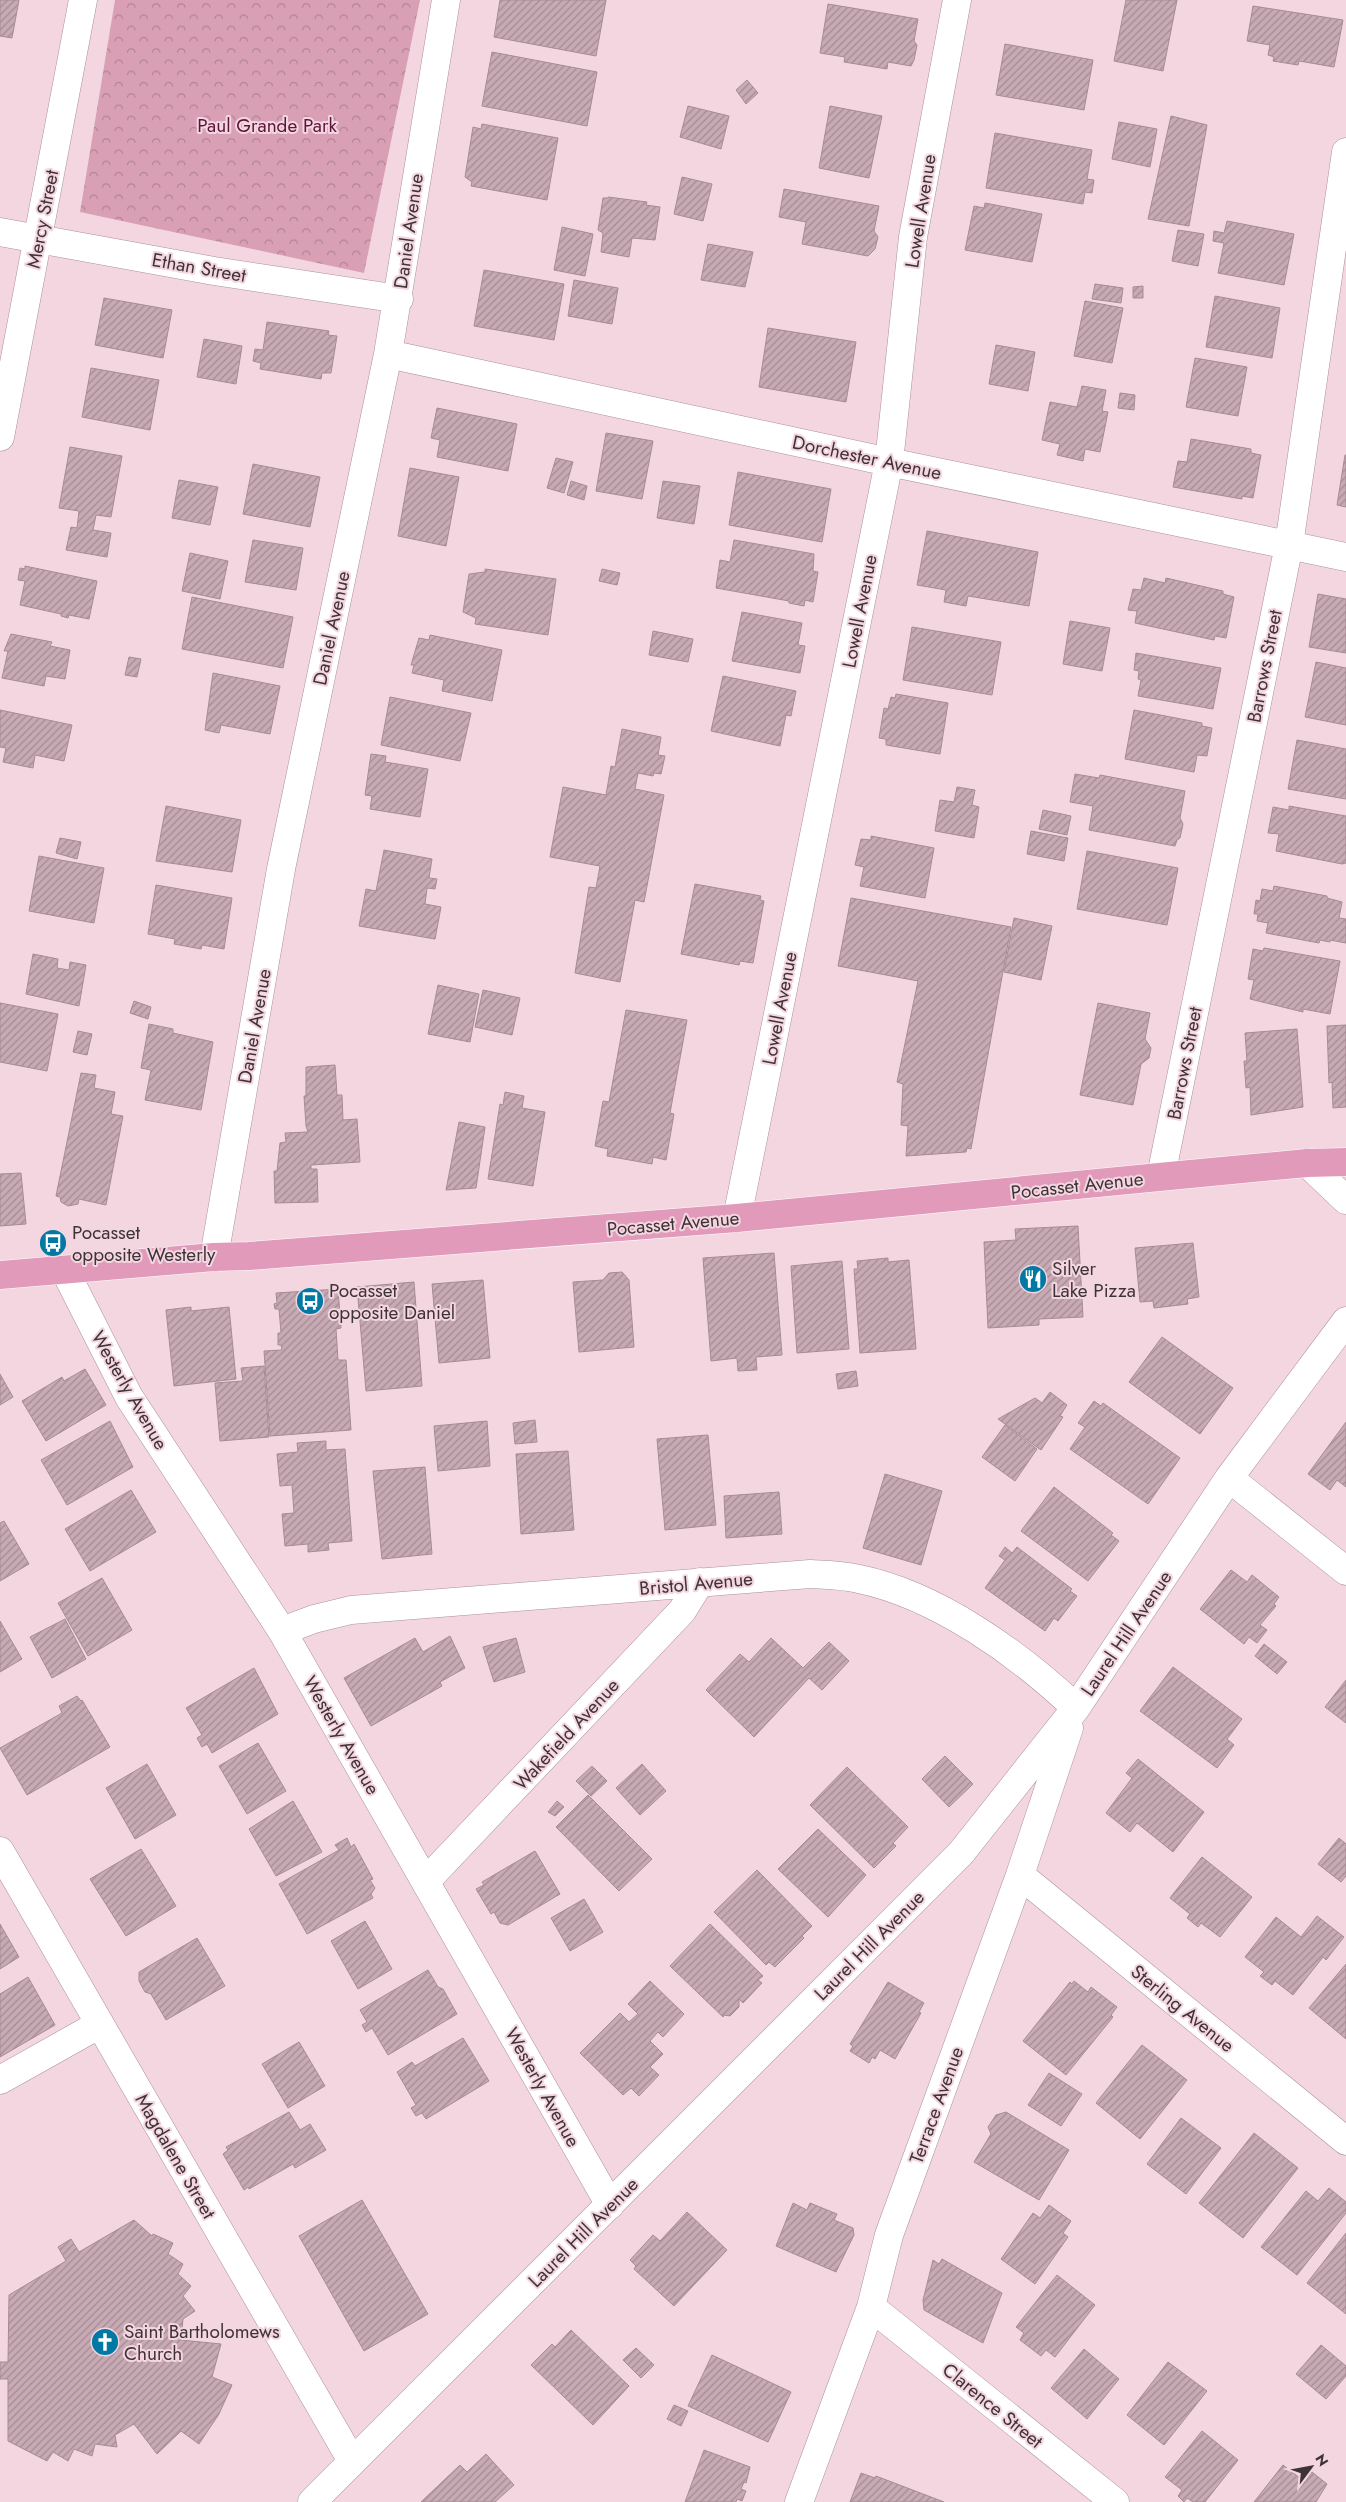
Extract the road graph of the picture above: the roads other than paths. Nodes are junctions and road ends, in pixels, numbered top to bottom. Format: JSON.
{"nodes":[{"id":1,"x":83,"y":0,"type":"edge"},
{"id":2,"x":446,"y":0,"type":"edge"},
{"id":3,"x":957,"y":0,"type":"edge"},
{"id":4,"x":1346,"y":152,"type":"edge"},
{"id":5,"x":1343,"y":186,"type":"edge"},
{"id":6,"x":0,"y":232,"type":"edge"},
{"id":7,"x":38,"y":239,"type":"junction"},
{"id":8,"x":398,"y":299,"type":"junction"},
{"id":9,"x":388,"y":354,"type":"junction"},
{"id":10,"x":0,"y":437,"type":"edge"},
{"id":11,"x":889,"y":462,"type":"junction"},
{"id":12,"x":1289,"y":545,"type":"junction"},
{"id":13,"x":1346,"y":557,"type":"edge"},
{"id":14,"x":1346,"y":1162,"type":"edge"},
{"id":15,"x":1307,"y":1163,"type":"junction"},
{"id":16,"x":1161,"y":1176,"type":"junction"},
{"id":17,"x":1346,"y":1200,"type":"edge"},
{"id":18,"x":737,"y":1218,"type":"junction"},
{"id":19,"x":214,"y":1257,"type":"junction"},
{"id":20,"x":65,"y":1271,"type":"junction"},
{"id":21,"x":0,"y":1275,"type":"edge"},
{"id":22,"x":1346,"y":1321,"type":"edge"},
{"id":23,"x":1229,"y":1478,"type":"junction"},
{"id":24,"x":1346,"y":1571,"type":"edge"},
{"id":25,"x":700,"y":1582,"type":"junction"},
{"id":26,"x":282,"y":1631,"type":"junction"},
{"id":27,"x":1076,"y":1708,"type":"junction"},
{"id":28,"x":0,"y":1852,"type":"edge"},
{"id":29,"x":1020,"y":1875,"type":"junction"},
{"id":30,"x":426,"y":1881,"type":"junction"},
{"id":31,"x":100,"y":2024,"type":"junction"},
{"id":32,"x":0,"y":2080,"type":"edge"},
{"id":33,"x":1346,"y":2141,"type":"edge"},
{"id":34,"x":610,"y":2205,"type":"junction"},
{"id":35,"x":871,"y":2307,"type":"junction"},
{"id":36,"x":352,"y":2461,"type":"junction"},
{"id":37,"x":312,"y":2502,"type":"edge"},
{"id":38,"x":799,"y":2502,"type":"edge"},
{"id":39,"x":1115,"y":2502,"type":"edge"}],
"edges":[{"from":1,"to":7,"type":"street","name":"Mercy Street"},
{"from":2,"to":8,"type":"street","name":"Daniel Avenue"},
{"from":3,"to":11,"type":"street","name":"Lowell Avenue"},
{"from":4,"to":5,"type":"street","name":"Barrows Street"},
{"from":5,"to":12,"type":"street","name":"Barrows Street"},
{"from":6,"to":7,"type":"street","name":"Ethan Street"},
{"from":7,"to":8,"type":"street","name":"Ethan Street"},
{"from":7,"to":10,"type":"street","name":"Mercy Street"},
{"from":8,"to":9,"type":"street","name":"Daniel Avenue"},
{"from":9,"to":11,"type":"street","name":"Dorchester Avenue"},
{"from":9,"to":19,"type":"street","name":"Daniel Avenue"},
{"from":11,"to":12,"type":"street","name":"Dorchester Avenue"},
{"from":11,"to":18,"type":"street","name":"Lowell Avenue"},
{"from":12,"to":13,"type":"street","name":"Dorchester Avenue"},
{"from":12,"to":16,"type":"street","name":"Barrows Street"},
{"from":14,"to":15,"type":"main road","name":"Pocasset Avenue"},
{"from":15,"to":16,"type":"main road","name":"Pocasset Avenue"},
{"from":15,"to":17,"type":"street"},
{"from":16,"to":18,"type":"main road","name":"Pocasset Avenue"},
{"from":18,"to":19,"type":"main road","name":"Pocasset Avenue"},
{"from":19,"to":20,"type":"main road","name":"Pocasset Avenue"},
{"from":20,"to":21,"type":"main road","name":"Pocasset Avenue"},
{"from":20,"to":26,"type":"street","name":"Westerly Avenue"},
{"from":22,"to":23,"type":"street","name":"Laurel Hill Avenue"},
{"from":23,"to":24,"type":"street"},
{"from":23,"to":27,"type":"street","name":"Laurel Hill Avenue"},
{"from":25,"to":26,"type":"street","name":"Bristol Avenue"},
{"from":25,"to":27,"type":"street","name":"Bristol Avenue"},
{"from":25,"to":30,"type":"street","name":"Wakefield Avenue"},
{"from":26,"to":30,"type":"street","name":"Westerly Avenue"},
{"from":27,"to":29,"type":"street","name":"Terrace Avenue"},
{"from":27,"to":34,"type":"street","name":"Laurel Hill Avenue"},
{"from":28,"to":31,"type":"street","name":"Magdalene Street"},
{"from":29,"to":33,"type":"street","name":"Sterling Avenue"},
{"from":29,"to":35,"type":"street","name":"Terrace Avenue"},
{"from":30,"to":34,"type":"street","name":"Westerly Avenue"},
{"from":31,"to":32,"type":"street"},
{"from":31,"to":36,"type":"street","name":"Magdalene Street"},
{"from":34,"to":36,"type":"street","name":"Laurel Hill Avenue"},
{"from":35,"to":38,"type":"street","name":"Terrace Avenue"},
{"from":35,"to":39,"type":"street","name":"Clarence Street"},
{"from":36,"to":37,"type":"street","name":"Laurel Hill Avenue"}]}
